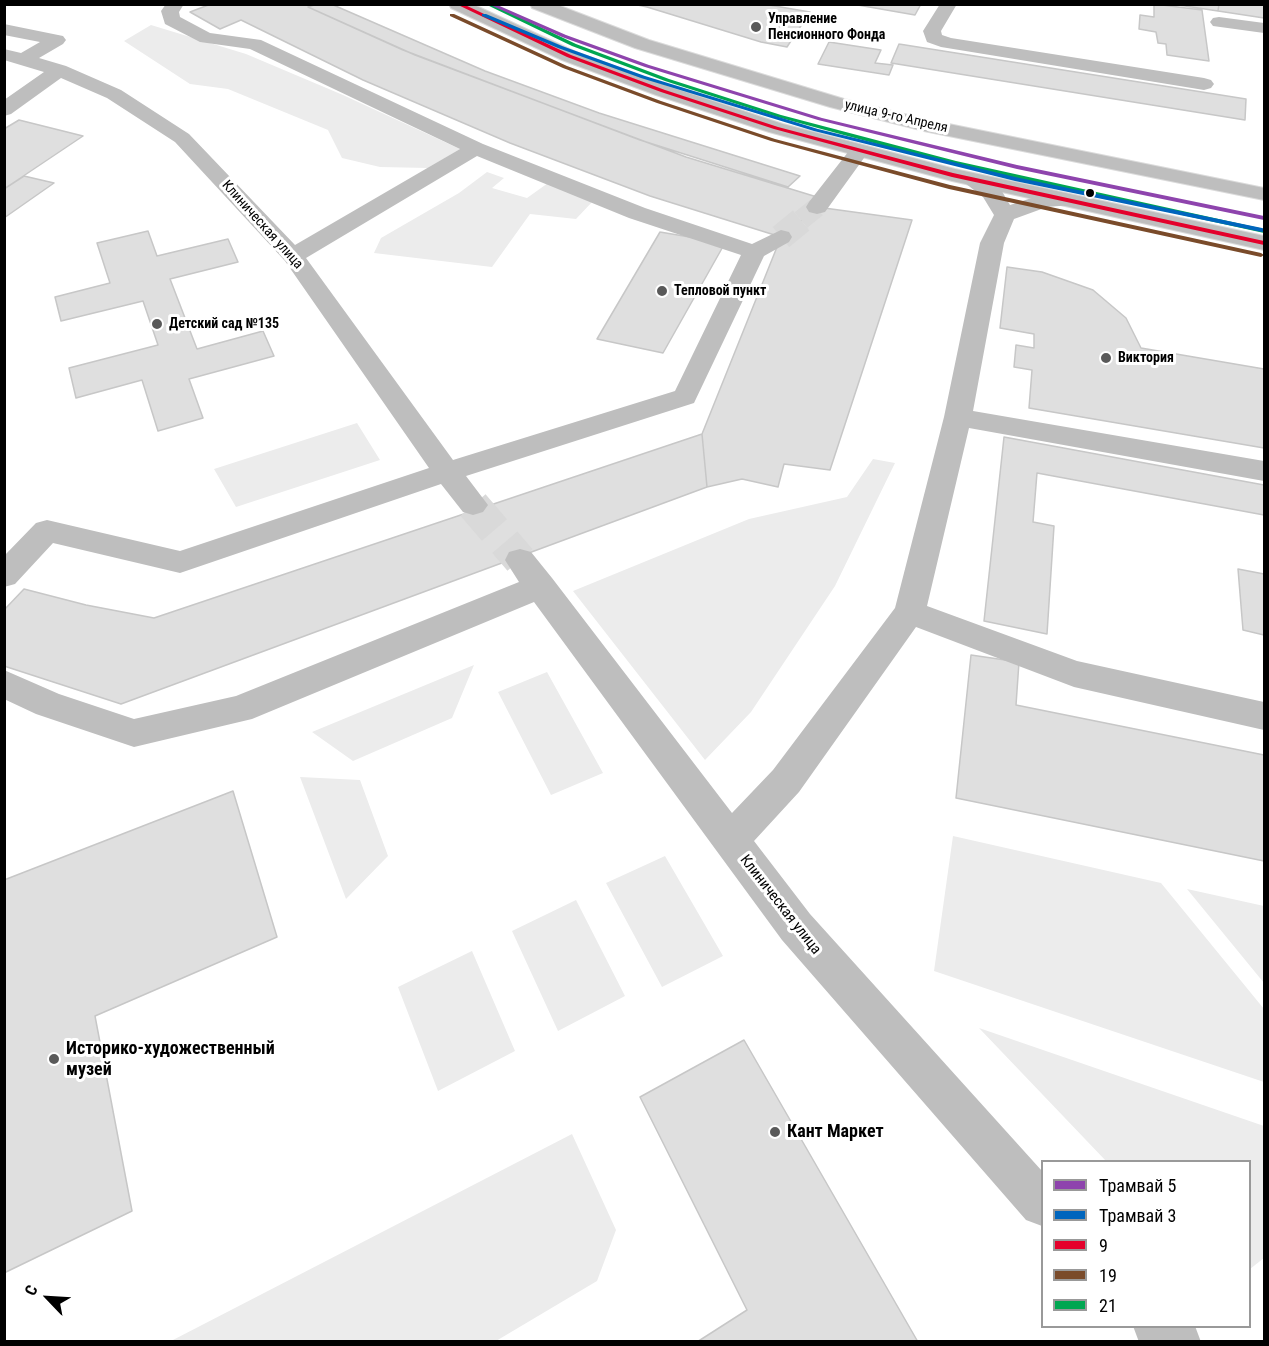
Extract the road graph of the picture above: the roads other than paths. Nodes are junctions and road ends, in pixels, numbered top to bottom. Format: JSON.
{"nodes":[{"id":1,"x":176,"y":4,"type":"edge"},
{"id":2,"x":457,"y":4,"type":"edge"},
{"id":3,"x":538,"y":4,"type":"edge"},
{"id":4,"x":949,"y":4,"type":"edge"},
{"id":5,"x":1218,"y":22,"type":"dead end"},
{"id":6,"x":1264,"y":28,"type":"edge"},
{"id":7,"x":4,"y":29,"type":"edge"},
{"id":8,"x":14,"y":57,"type":"edge"},
{"id":9,"x":59,"y":70,"type":"junction"},
{"id":10,"x":1203,"y":84,"type":"dead end"},
{"id":11,"x":4,"y":110,"type":"edge"},
{"id":12,"x":476,"y":148,"type":"junction"},
{"id":13,"x":859,"y":151,"type":"junction"},
{"id":14,"x":972,"y":180,"type":"junction"},
{"id":15,"x":1264,"y":194,"type":"edge"},
{"id":16,"x":1064,"y":200,"type":"junction"},
{"id":17,"x":817,"y":207,"type":"tunnel mouth"},
{"id":18,"x":1005,"y":215,"type":"junction"},
{"id":19,"x":780,"y":237,"type":"tunnel mouth"},
{"id":20,"x":1264,"y":243,"type":"edge"},
{"id":21,"x":754,"y":252,"type":"junction"},
{"id":22,"x":293,"y":256,"type":"junction"},
{"id":23,"x":958,"y":417,"type":"junction"},
{"id":24,"x":1264,"y":471,"type":"edge"},
{"id":25,"x":447,"y":472,"type":"junction"},
{"id":26,"x":471,"y":502,"type":"tunnel mouth"},
{"id":27,"x":4,"y":576,"type":"edge"},
{"id":28,"x":910,"y":612,"type":"junction"},
{"id":29,"x":4,"y":682,"type":"edge"},
{"id":30,"x":1264,"y":716,"type":"edge"},
{"id":31,"x":730,"y":841,"type":"junction"},
{"id":32,"x":1041,"y":1203,"type":"edge"},
{"id":33,"x":1149,"y":1328,"type":"edge"},
{"id":34,"x":1160,"y":1328,"type":"edge"},
{"id":35,"x":1157,"y":1341,"type":"edge"},
{"id":36,"x":1177,"y":1341,"type":"edge"}],
"edges":[{"from":1,"to":12,"type":"street"},
{"from":2,"to":13,"type":"street"},
{"from":3,"to":15,"type":"street","name":"улица 9-го Апреля"},
{"from":4,"to":10,"type":"street"},
{"from":5,"to":6,"type":"street"},
{"from":7,"to":8,"type":"street"},
{"from":8,"to":9,"type":"street","name":"Клиническая улица"},
{"from":9,"to":11,"type":"street"},
{"from":9,"to":22,"type":"street","name":"Клиническая улица"},
{"from":12,"to":21,"type":"street"},
{"from":12,"to":22,"type":"street"},
{"from":13,"to":14,"type":"street"},
{"from":13,"to":17,"type":"street"},
{"from":14,"to":16,"type":"street"},
{"from":14,"to":18,"type":"street"},
{"from":16,"to":18,"type":"street"},
{"from":16,"to":20,"type":"street"},
{"from":18,"to":23,"type":"street"},
{"from":19,"to":21,"type":"street"},
{"from":21,"to":25,"type":"street"},
{"from":22,"to":25,"type":"street","name":"Клиническая улица"},
{"from":23,"to":24,"type":"street"},
{"from":23,"to":28,"type":"street"},
{"from":25,"to":26,"type":"street","name":"Клиническая улица"},
{"from":25,"to":27,"type":"street"},
{"from":28,"to":30,"type":"street"},
{"from":28,"to":31,"type":"street"},
{"from":29,"to":31,"type":"street","name":"Клиническая улица"},
{"from":31,"to":32,"type":"street","name":"Клиническая улица"},
{"from":33,"to":35,"type":"street"},
{"from":34,"to":36,"type":"street"}]}
